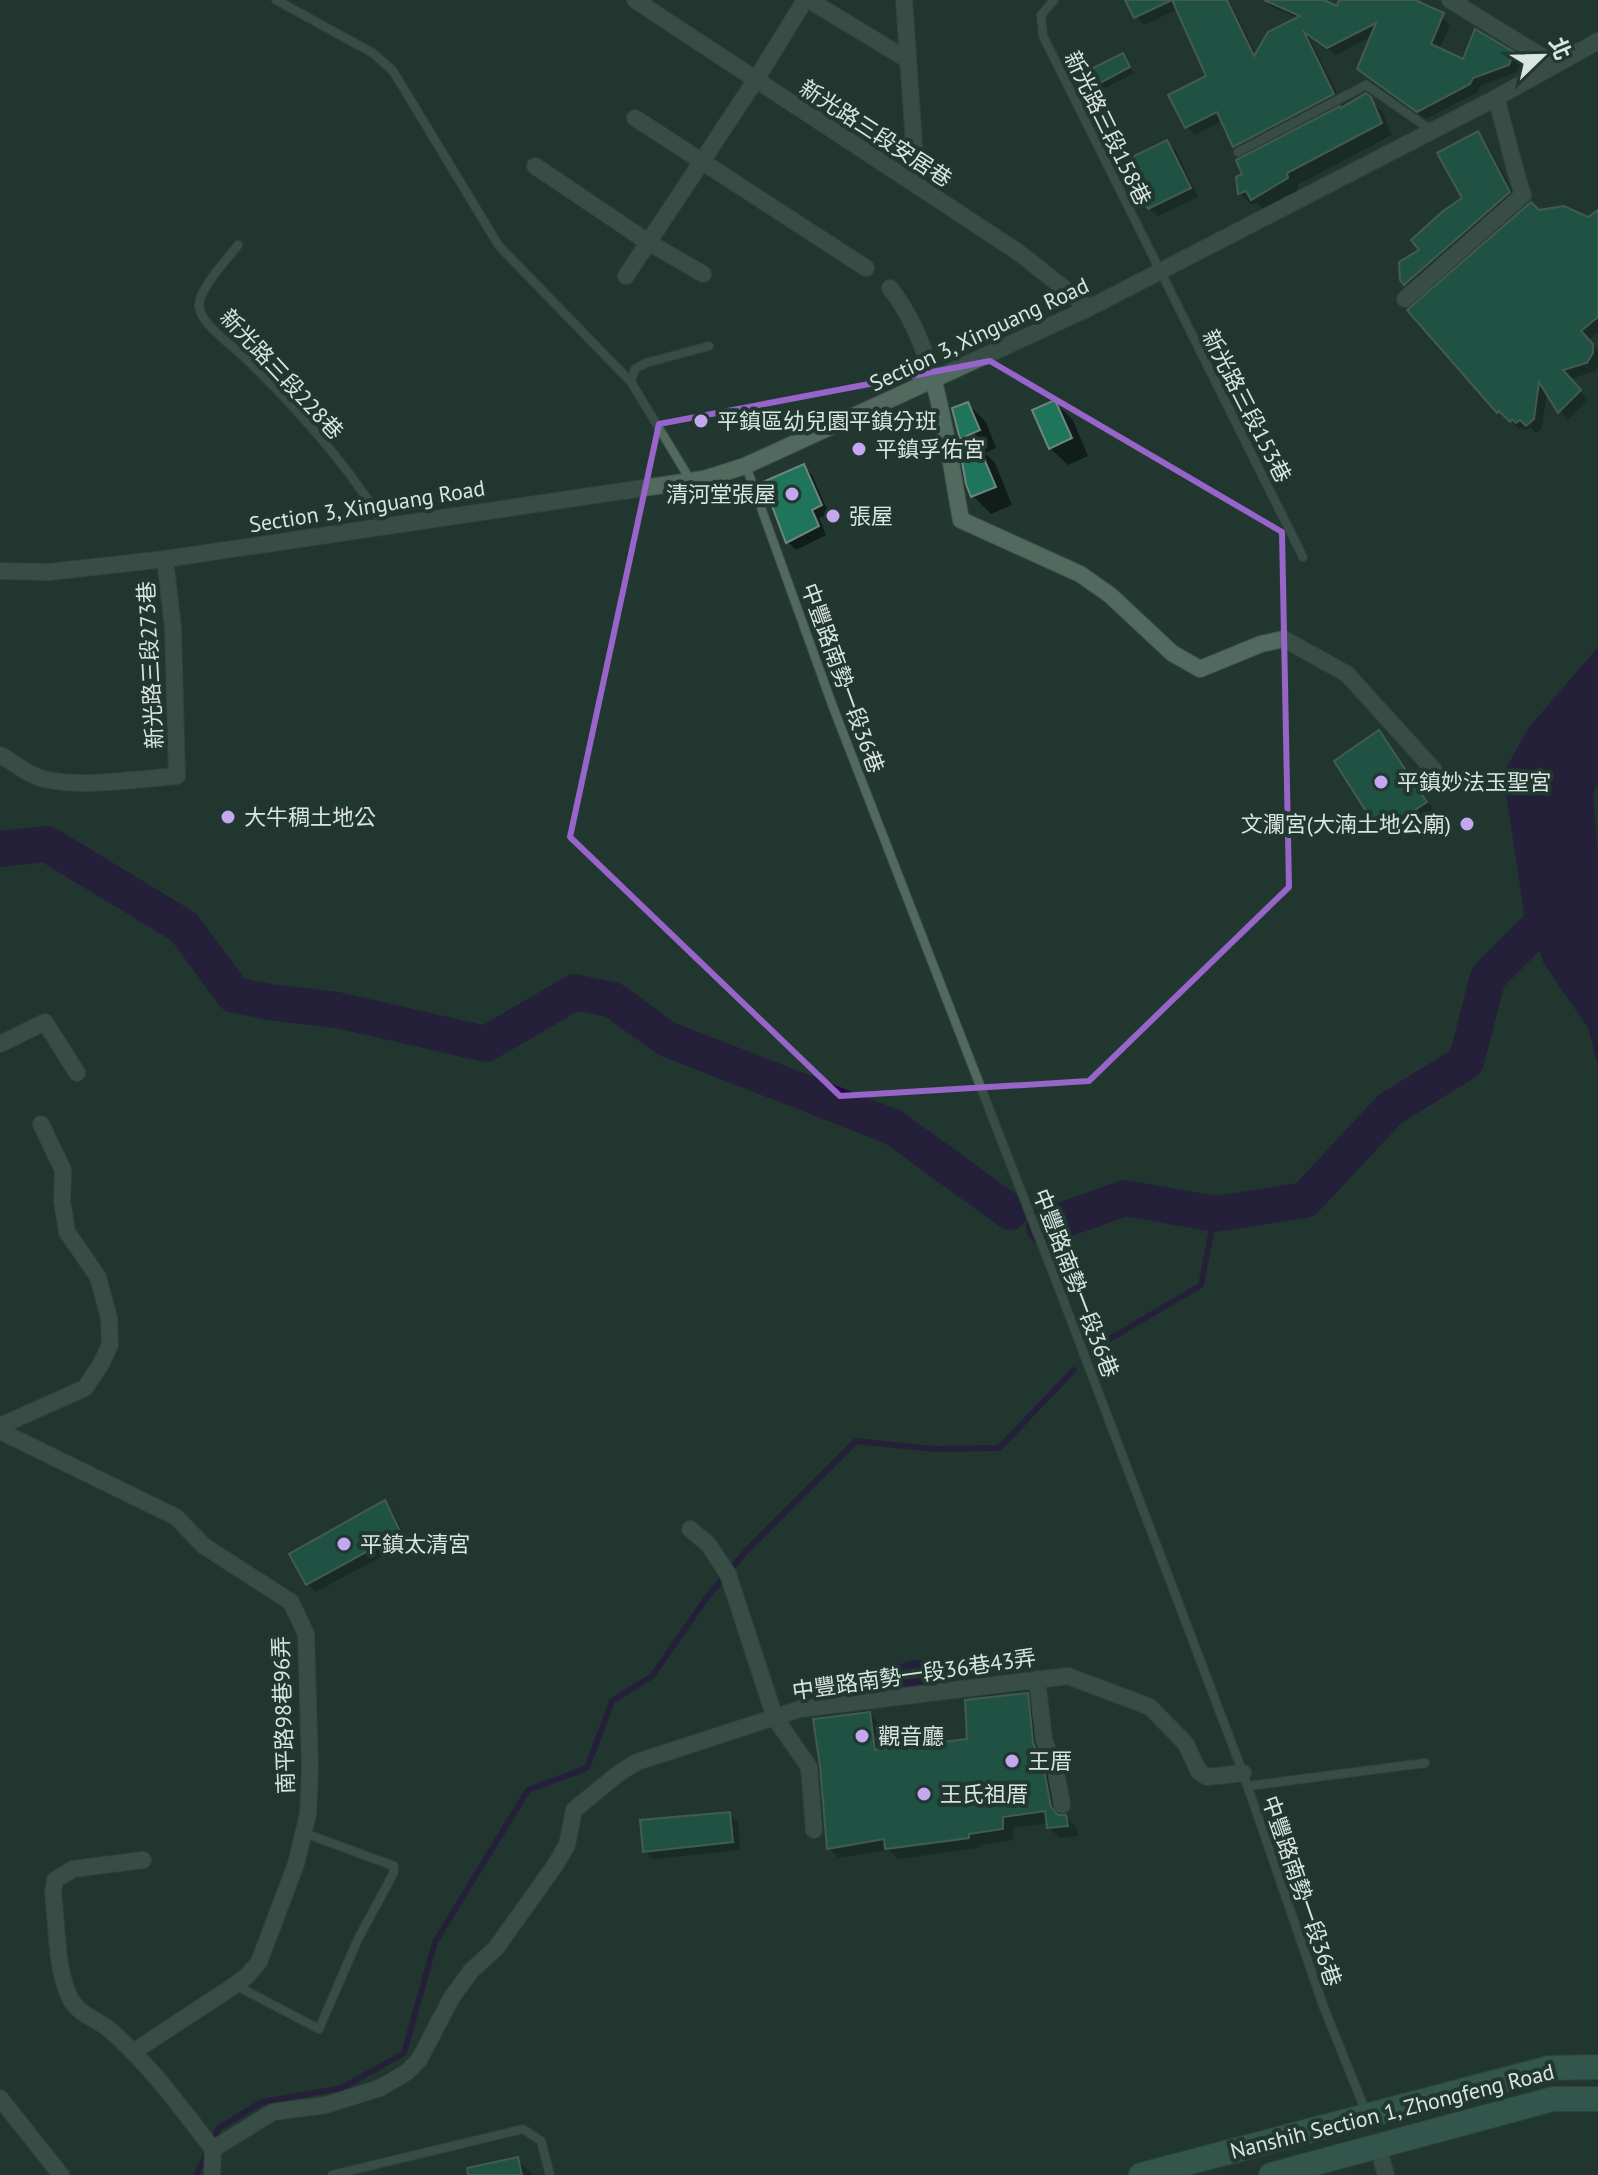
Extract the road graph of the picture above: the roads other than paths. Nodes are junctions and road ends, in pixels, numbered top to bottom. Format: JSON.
{"nodes":[{"id":1,"x":276,"y":0,"type":"edge"},
{"id":2,"x":635,"y":0,"type":"edge"},
{"id":3,"x":807,"y":0,"type":"edge"},
{"id":4,"x":904,"y":0,"type":"edge"},
{"id":5,"x":1054,"y":0,"type":"edge"},
{"id":6,"x":1450,"y":0,"type":"edge"},
{"id":7,"x":1598,"y":41,"type":"edge"},
{"id":8,"x":908,"y":60,"type":"junction"},
{"id":9,"x":1554,"y":64,"type":"junction"},
{"id":10,"x":755,"y":81,"type":"junction"},
{"id":11,"x":1496,"y":98,"type":"junction"},
{"id":12,"x":635,"y":118,"type":"dead end"},
{"id":13,"x":1432,"y":131,"type":"junction"},
{"id":14,"x":1238,"y":152,"type":"dead end"},
{"id":15,"x":701,"y":162,"type":"junction"},
{"id":16,"x":535,"y":166,"type":"dead end"},
{"id":17,"x":917,"y":186,"type":"junction"},
{"id":18,"x":648,"y":242,"type":"junction"},
{"id":19,"x":238,"y":245,"type":"dead end"},
{"id":20,"x":866,"y":268,"type":"dead end"},
{"id":21,"x":1159,"y":272,"type":"junction"},
{"id":22,"x":703,"y":274,"type":"dead end"},
{"id":23,"x":626,"y":276,"type":"dead end"},
{"id":24,"x":890,"y":288,"type":"dead end"},
{"id":25,"x":1405,"y":299,"type":"dead end"},
{"id":26,"x":1089,"y":308,"type":"junction"},
{"id":27,"x":709,"y":346,"type":"dead end"},
{"id":28,"x":935,"y":379,"type":"junction"},
{"id":29,"x":631,"y":382,"type":"junction"},
{"id":30,"x":745,"y":466,"type":"junction"},
{"id":31,"x":691,"y":481,"type":"junction"},
{"id":32,"x":384,"y":525,"type":"junction"},
{"id":33,"x":1303,"y":557,"type":"dead end"},
{"id":34,"x":165,"y":559,"type":"junction"},
{"id":35,"x":0,"y":571,"type":"edge"},
{"id":36,"x":0,"y":755,"type":"edge"},
{"id":37,"x":1434,"y":770,"type":"dead end"},
{"id":38,"x":0,"y":1044,"type":"edge"},
{"id":39,"x":77,"y":1073,"type":"dead end"},
{"id":40,"x":41,"y":1124,"type":"dead end"},
{"id":41,"x":0,"y":1429,"type":"edge"},
{"id":42,"x":690,"y":1529,"type":"dead end"},
{"id":43,"x":1037,"y":1679,"type":"junction"},
{"id":44,"x":775,"y":1718,"type":"junction"},
{"id":45,"x":1425,"y":1763,"type":"dead end"},
{"id":46,"x":1245,"y":1780,"type":"junction"},
{"id":47,"x":1062,"y":1805,"type":"dead end"},
{"id":48,"x":814,"y":1830,"type":"dead end"},
{"id":49,"x":303,"y":1832,"type":"junction"},
{"id":50,"x":143,"y":1860,"type":"dead end"},
{"id":51,"x":235,"y":1985,"type":"junction"},
{"id":52,"x":133,"y":2052,"type":"junction"},
{"id":53,"x":1598,"y":2067,"type":"edge"},
{"id":54,"x":0,"y":2098,"type":"edge"},
{"id":55,"x":1598,"y":2099,"type":"edge"},
{"id":56,"x":1367,"y":2115,"type":"junction"},
{"id":57,"x":1378,"y":2147,"type":"junction"},
{"id":58,"x":212,"y":2148,"type":"junction"},
{"id":59,"x":61,"y":2175,"type":"edge"},
{"id":60,"x":212,"y":2175,"type":"edge"},
{"id":61,"x":332,"y":2175,"type":"edge"},
{"id":62,"x":550,"y":2175,"type":"edge"},
{"id":63,"x":1141,"y":2175,"type":"edge"},
{"id":64,"x":1271,"y":2175,"type":"edge"},
{"id":65,"x":1386,"y":2175,"type":"edge"}],
"edges":[{"from":1,"to":29,"type":"lane"},
{"from":2,"to":10,"type":"street","name":"新光路三段安居巷"},
{"from":3,"to":8,"type":"street"},
{"from":3,"to":10,"type":"street"},
{"from":4,"to":8,"type":"street"},
{"from":5,"to":21,"type":"lane","name":"新光路三段158巷"},
{"from":6,"to":9,"type":"street"},
{"from":7,"to":9,"type":"street","name":"Section 3, Xinguang Road"},
{"from":8,"to":17,"type":"street"},
{"from":9,"to":11,"type":"street","name":"Section 3, Xinguang Road"},
{"from":10,"to":15,"type":"street"},
{"from":10,"to":17,"type":"street","name":"新光路三段安居巷"},
{"from":11,"to":13,"type":"street","name":"Section 3, Xinguang Road"},
{"from":11,"to":25,"type":"street"},
{"from":12,"to":15,"type":"street"},
{"from":13,"to":14,"type":"lane"},
{"from":13,"to":21,"type":"street","name":"Section 3, Xinguang Road"},
{"from":15,"to":18,"type":"street"},
{"from":15,"to":20,"type":"street"},
{"from":16,"to":18,"type":"street"},
{"from":17,"to":26,"type":"street","name":"新光路三段安居巷"},
{"from":18,"to":22,"type":"street"},
{"from":18,"to":23,"type":"street"},
{"from":19,"to":32,"type":"lane","name":"新光路三段228巷"},
{"from":21,"to":26,"type":"street","name":"Section 3, Xinguang Road"},
{"from":21,"to":33,"type":"lane","name":"新光路三段153巷"},
{"from":24,"to":28,"type":"street"},
{"from":26,"to":28,"type":"street","name":"Section 3, Xinguang Road"},
{"from":27,"to":29,"type":"lane"},
{"from":28,"to":30,"type":"street","name":"Section 3, Xinguang Road"},
{"from":28,"to":37,"type":"street"},
{"from":29,"to":31,"type":"lane"},
{"from":30,"to":31,"type":"street","name":"Section 3, Xinguang Road"},
{"from":30,"to":46,"type":"lane","name":"中豐路南勢一段36巷"},
{"from":31,"to":32,"type":"street","name":"Section 3, Xinguang Road"},
{"from":32,"to":34,"type":"street","name":"Section 3, Xinguang Road"},
{"from":34,"to":35,"type":"street","name":"Section 3, Xinguang Road"},
{"from":34,"to":36,"type":"street","name":"新光路三段273巷"},
{"from":38,"to":39,"type":"street"},
{"from":40,"to":41,"type":"street"},
{"from":41,"to":49,"type":"street","name":"南平路98巷96弄"},
{"from":42,"to":44,"type":"street"},
{"from":43,"to":44,"type":"street","name":"中豐路南勢一段36巷43弄"},
{"from":43,"to":46,"type":"street","name":"中豐路南勢一段36巷43弄"},
{"from":43,"to":47,"type":"street"},
{"from":44,"to":48,"type":"street"},
{"from":44,"to":58,"type":"street","name":"中豐路南勢一段36巷43弄"},
{"from":45,"to":46,"type":"lane"},
{"from":46,"to":56,"type":"lane","name":"中豐路南勢一段36巷"},
{"from":49,"to":51,"type":"street","name":"南平路98巷96弄"},
{"from":49,"to":51,"type":"lane"},
{"from":50,"to":52,"type":"street"},
{"from":51,"to":52,"type":"street","name":"南平路98巷96弄"},
{"from":52,"to":58,"type":"street"},
{"from":53,"to":56,"type":"main road","name":"Nanshih Section 1, Zhongfeng Road"},
{"from":54,"to":59,"type":"street"},
{"from":55,"to":57,"type":"main road","name":"Nanshih Section 1, Zhongfeng Road"},
{"from":56,"to":57,"type":"main road"},
{"from":56,"to":63,"type":"main road","name":"Nanshih Section 1, Zhongfeng Road"},
{"from":57,"to":64,"type":"main road","name":"Nanshih Section 1, Zhongfeng Road"},
{"from":57,"to":65,"type":"street"},
{"from":58,"to":60,"type":"street"},
{"from":61,"to":62,"type":"lane"}]}
